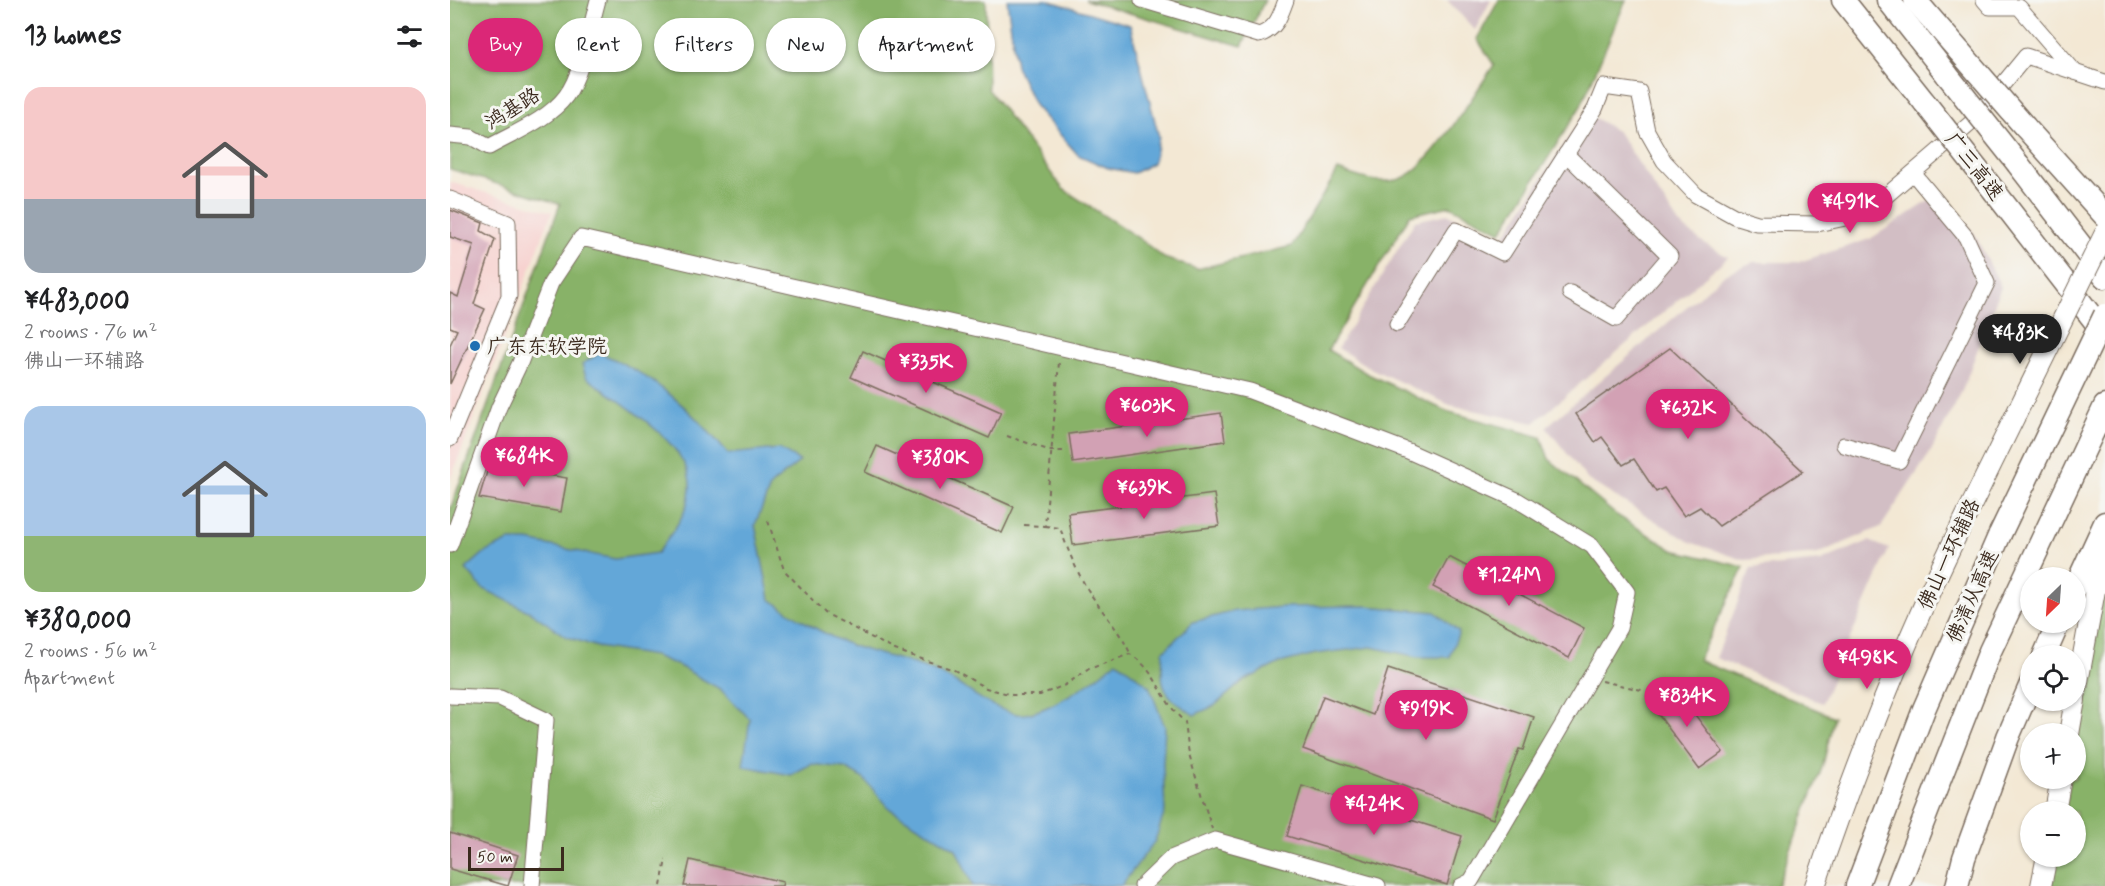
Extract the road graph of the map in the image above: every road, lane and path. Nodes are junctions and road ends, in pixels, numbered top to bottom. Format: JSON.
{"nodes":[{"id":1,"x":598,"y":0,"type":"edge"},
{"id":2,"x":1142,"y":0,"type":"edge"},
{"id":3,"x":1286,"y":0,"type":"edge"},
{"id":4,"x":1843,"y":0,"type":"edge"},
{"id":5,"x":1888,"y":0,"type":"edge"},
{"id":6,"x":1915,"y":0,"type":"edge"},
{"id":7,"x":1984,"y":0,"type":"edge"},
{"id":8,"x":2075,"y":72,"type":"junction"},
{"id":9,"x":2105,"y":82,"type":"edge"},
{"id":10,"x":450,"y":135,"type":"edge"},
{"id":11,"x":1566,"y":154,"type":"junction"},
{"id":12,"x":1913,"y":173,"type":"junction"},
{"id":13,"x":450,"y":199,"type":"edge"},
{"id":14,"x":2105,"y":216,"type":"edge"},
{"id":15,"x":2105,"y":233,"type":"edge"},
{"id":16,"x":2105,"y":277,"type":"edge"},
{"id":17,"x":1570,"y":293,"type":"dead end"},
{"id":18,"x":2105,"y":315,"type":"edge"},
{"id":19,"x":1397,"y":324,"type":"dead end"},
{"id":20,"x":2105,"y":334,"type":"edge"},
{"id":21,"x":1060,"y":348,"type":"junction"},
{"id":22,"x":2105,"y":406,"type":"edge"},
{"id":23,"x":1007,"y":436,"type":"dead end"},
{"id":24,"x":450,"y":439,"type":"edge"},
{"id":25,"x":1844,"y":445,"type":"dead end"},
{"id":26,"x":1051,"y":451,"type":"junction"},
{"id":27,"x":1063,"y":452,"type":"dead end"},
{"id":28,"x":768,"y":521,"type":"dead end"},
{"id":29,"x":2105,"y":523,"type":"edge"},
{"id":30,"x":1024,"y":525,"type":"dead end"},
{"id":31,"x":1045,"y":526,"type":"junction"},
{"id":32,"x":2105,"y":533,"type":"edge"},
{"id":33,"x":450,"y":545,"type":"edge"},
{"id":34,"x":2085,"y":567,"type":"edge"},
{"id":35,"x":2085,"y":645,"type":"edge"},
{"id":36,"x":1130,"y":654,"type":"junction"},
{"id":37,"x":1590,"y":678,"type":"junction"},
{"id":38,"x":1646,"y":691,"type":"dead end"},
{"id":39,"x":450,"y":696,"type":"edge"},
{"id":40,"x":2020,"y":709,"type":"edge"},
{"id":41,"x":1943,"y":766,"type":"junction"},
{"id":42,"x":1215,"y":840,"type":"junction"},
{"id":43,"x":1964,"y":858,"type":"junction"},
{"id":44,"x":666,"y":859,"type":"dead end"},
{"id":45,"x":2045,"y":867,"type":"edge"},
{"id":46,"x":1470,"y":884,"type":"edge"},
{"id":47,"x":532,"y":886,"type":"edge"},
{"id":48,"x":661,"y":886,"type":"edge"},
{"id":49,"x":1142,"y":886,"type":"edge"},
{"id":50,"x":1378,"y":886,"type":"edge"},
{"id":51,"x":1815,"y":886,"type":"edge"},
{"id":52,"x":1857,"y":886,"type":"edge"},
{"id":53,"x":1898,"y":886,"type":"edge"},
{"id":54,"x":1906,"y":886,"type":"edge"},
{"id":55,"x":1948,"y":886,"type":"edge"},
{"id":56,"x":1957,"y":886,"type":"edge"},
{"id":57,"x":2041,"y":886,"type":"edge"}],
"edges":[{"from":1,"to":10,"type":"street","name":"鸿基路"},
{"from":2,"to":3,"type":"street"},
{"from":4,"to":20,"type":"highway","name":"广三高速","bridge":true},
{"from":5,"to":16,"type":"highway","name":"广三高速","bridge":true},
{"from":6,"to":14,"type":"highway","bridge":true},
{"from":7,"to":8,"type":"street"},
{"from":8,"to":9,"type":"street"},
{"from":8,"to":12,"type":"street"},
{"from":11,"to":12,"type":"street"},
{"from":11,"to":17,"type":"street"},
{"from":11,"to":19,"type":"street"},
{"from":12,"to":25,"type":"street"},
{"from":13,"to":24,"type":"street"},
{"from":15,"to":51,"type":"main road","name":"佛山一环辅路","bridge":true},
{"from":18,"to":52,"type":"highway","name":"佛清从高速","bridge":true},
{"from":21,"to":26,"type":"path"},
{"from":21,"to":33,"type":"street"},
{"from":21,"to":37,"type":"street"},
{"from":22,"to":41,"type":"highway","name":"佛清从高速"},
{"from":23,"to":26,"type":"path"},
{"from":26,"to":27,"type":"path"},
{"from":26,"to":31,"type":"path"},
{"from":28,"to":36,"type":"path"},
{"from":29,"to":34,"type":"highway"},
{"from":30,"to":31,"type":"path"},
{"from":31,"to":36,"type":"path"},
{"from":32,"to":35,"type":"main road"},
{"from":36,"to":42,"type":"path"},
{"from":37,"to":38,"type":"path"},
{"from":37,"to":46,"type":"street"},
{"from":39,"to":47,"type":"street"},
{"from":40,"to":43,"type":"highway"},
{"from":41,"to":53,"type":"highway","name":"佛清从高速"},
{"from":41,"to":54,"type":"highway"},
{"from":42,"to":49,"type":"street"},
{"from":42,"to":50,"type":"street"},
{"from":43,"to":55,"type":"highway"},
{"from":43,"to":56,"type":"highway"},
{"from":44,"to":48,"type":"path"},
{"from":45,"to":57,"type":"main road"}]}
